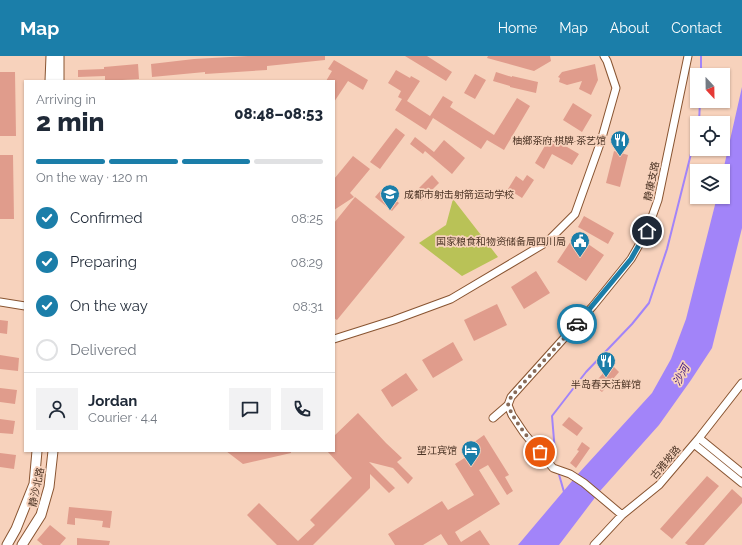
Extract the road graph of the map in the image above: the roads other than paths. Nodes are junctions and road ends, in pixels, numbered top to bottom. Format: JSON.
{"nodes":[{"id":1,"x":50,"y":56,"type":"edge"},
{"id":2,"x":59,"y":56,"type":"edge"},
{"id":3,"x":604,"y":56,"type":"edge"},
{"id":4,"x":688,"y":56,"type":"edge"},
{"id":5,"x":50,"y":80,"type":"edge"},
{"id":6,"x":59,"y":80,"type":"edge"},
{"id":7,"x":0,"y":302,"type":"edge"},
{"id":8,"x":24,"y":306,"type":"edge"},
{"id":9,"x":335,"y":339,"type":"edge"},
{"id":10,"x":742,"y":383,"type":"edge"},
{"id":11,"x":508,"y":405,"type":"junction"},
{"id":12,"x":493,"y":418,"type":"dead end"},
{"id":13,"x":696,"y":441,"type":"junction"},
{"id":14,"x":37,"y":452,"type":"edge"},
{"id":15,"x":53,"y":452,"type":"edge"},
{"id":16,"x":742,"y":473,"type":"edge"},
{"id":17,"x":742,"y":483,"type":"edge"},
{"id":18,"x":622,"y":515,"type":"junction"},
{"id":19,"x":7,"y":545,"type":"edge"},
{"id":20,"x":22,"y":545,"type":"edge"},
{"id":21,"x":594,"y":545,"type":"edge"}],
"edges":[{"from":1,"to":5,"type":"street"},
{"from":2,"to":6,"type":"street"},
{"from":3,"to":9,"type":"street"},
{"from":4,"to":11,"type":"street","name":"静康支路"},
{"from":7,"to":8,"type":"street"},
{"from":10,"to":13,"type":"street","name":"古雅坡路"},
{"from":11,"to":12,"type":"street","name":"静康支路"},
{"from":11,"to":18,"type":"street"},
{"from":13,"to":16,"type":"street"},
{"from":13,"to":17,"type":"street"},
{"from":13,"to":18,"type":"street","name":"古雅坡路"},
{"from":14,"to":19,"type":"street","name":"静沙北路"},
{"from":15,"to":20,"type":"street","name":"静沙北路"},
{"from":18,"to":21,"type":"street","name":"古雅坡路"}]}
